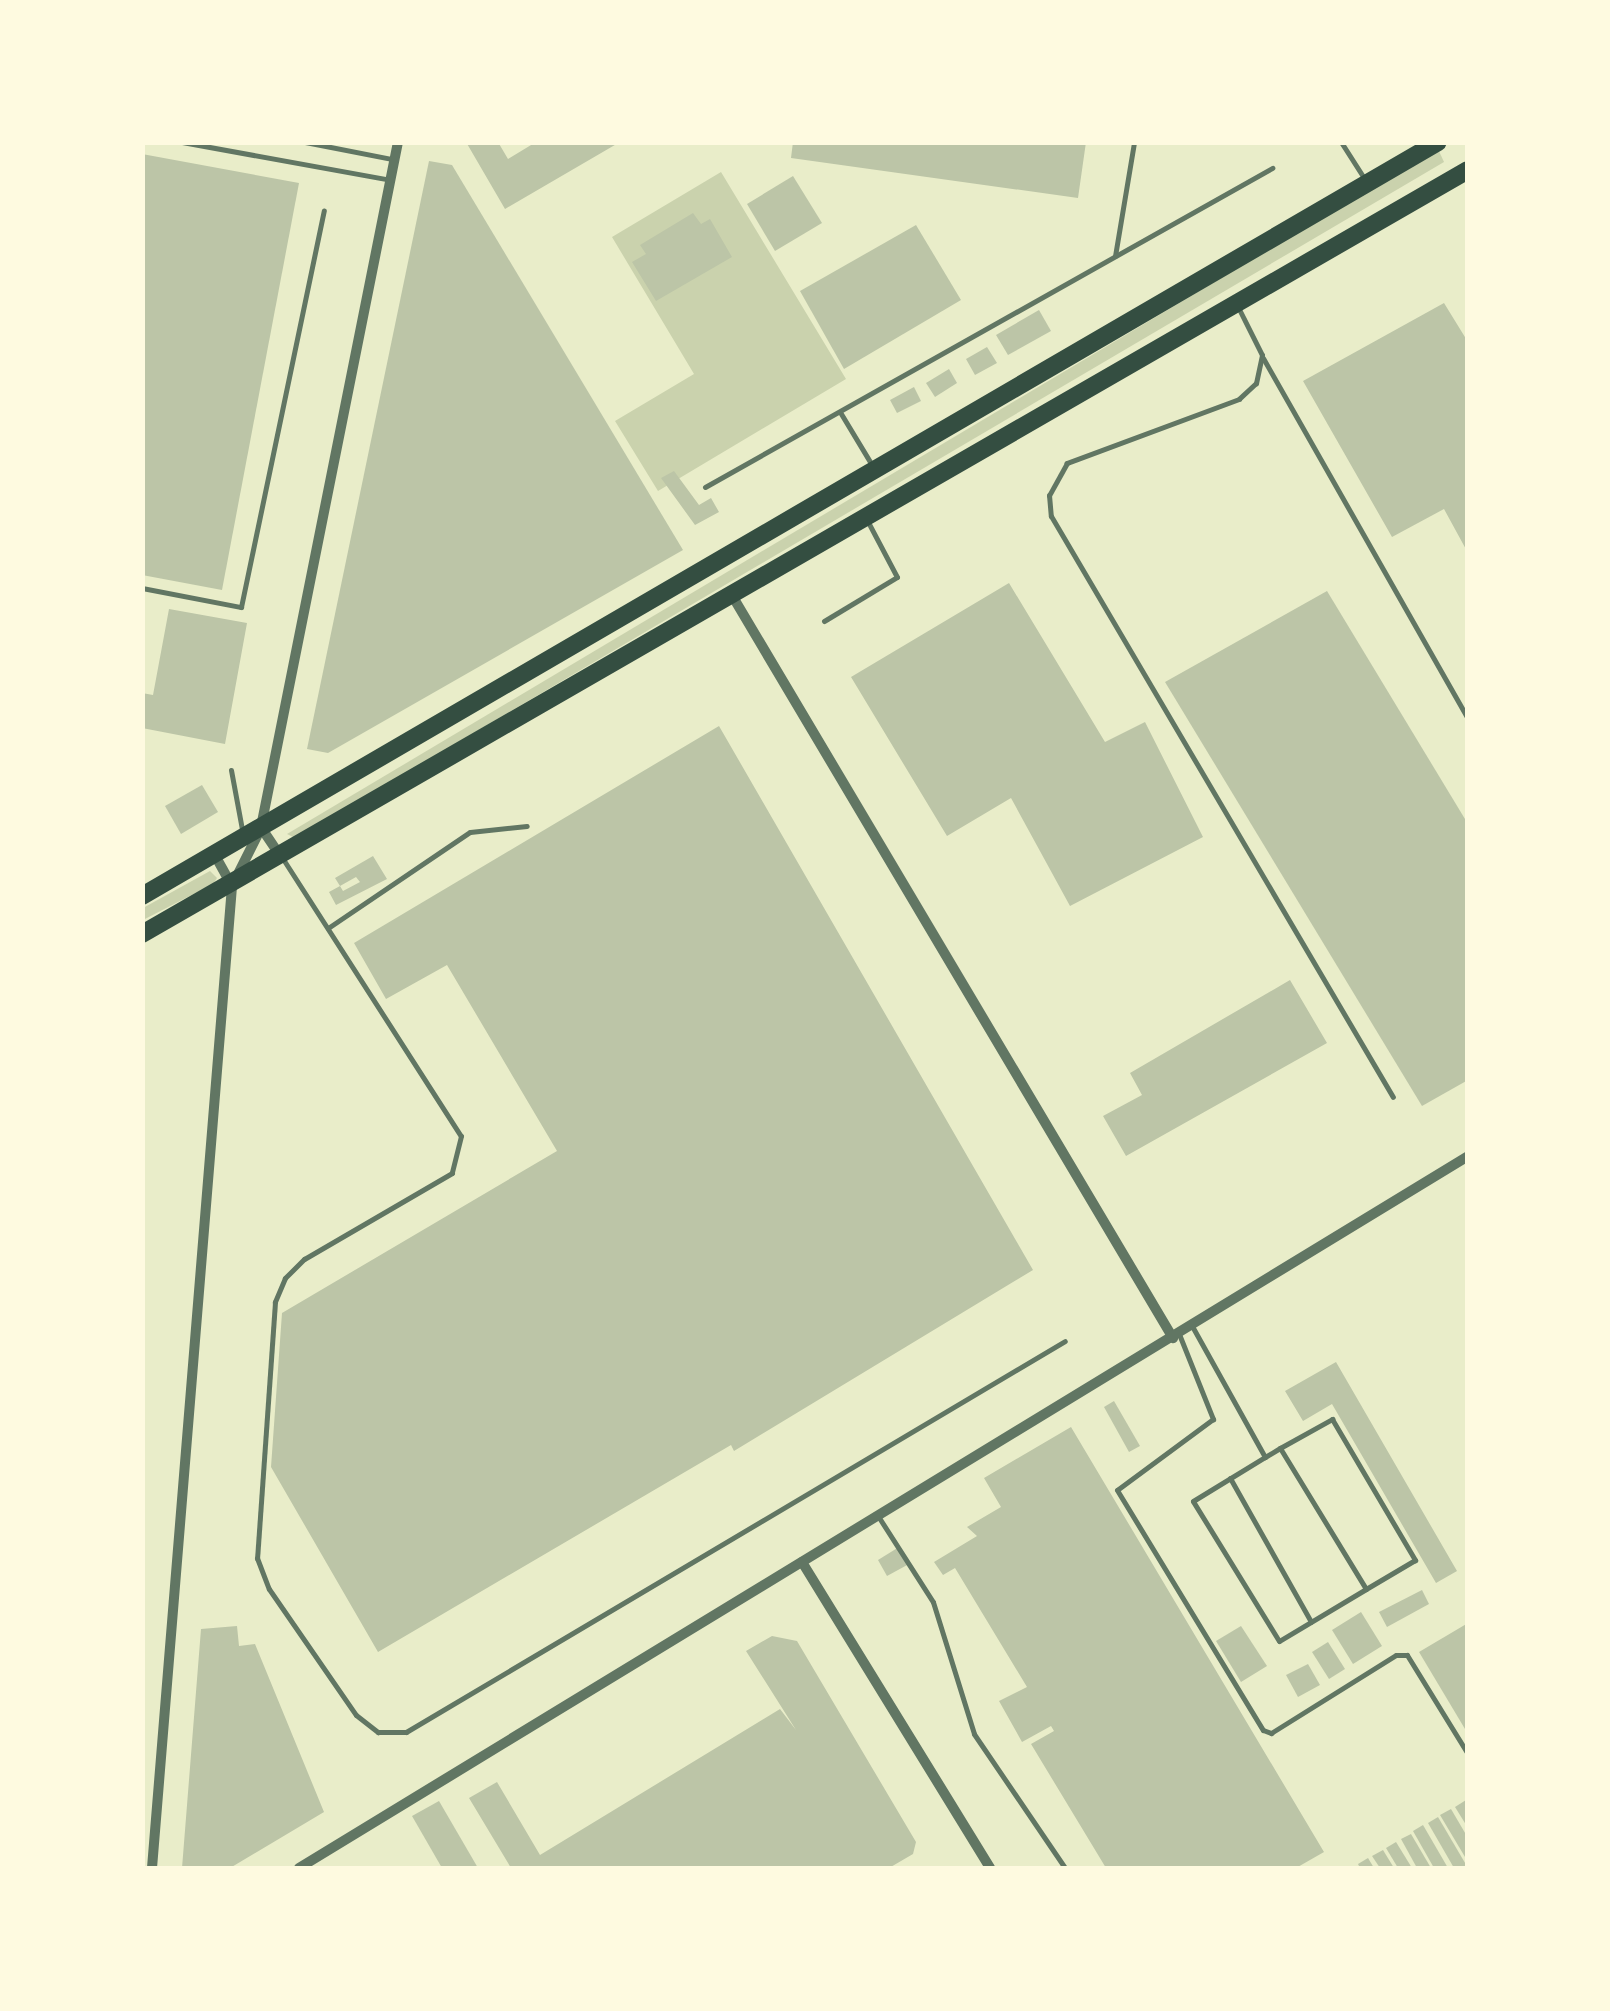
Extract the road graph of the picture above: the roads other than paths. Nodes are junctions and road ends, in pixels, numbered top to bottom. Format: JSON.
{"nodes":[{"id":1,"x":182,"y":142,"type":"edge"},
{"id":2,"x":304,"y":142,"type":"edge"},
{"id":3,"x":398,"y":142,"type":"edge"},
{"id":4,"x":1134,"y":142,"type":"edge"},
{"id":5,"x":1341,"y":142,"type":"edge"},
{"id":6,"x":1438,"y":142,"type":"edge"},
{"id":7,"x":394,"y":159,"type":"junction"},
{"id":8,"x":1272,"y":168,"type":"dead end"},
{"id":9,"x":1468,"y":170,"type":"edge"},
{"id":10,"x":391,"y":180,"type":"junction"},
{"id":11,"x":1368,"y":184,"type":"junction"},
{"id":12,"x":324,"y":211,"type":"dead end"},
{"id":13,"x":1115,"y":256,"type":"junction"},
{"id":14,"x":1234,"y":302,"type":"junction"},
{"id":15,"x":1262,"y":356,"type":"junction"},
{"id":16,"x":840,"y":412,"type":"junction"},
{"id":17,"x":876,"y":472,"type":"junction"},
{"id":18,"x":705,"y":488,"type":"dead end"},
{"id":19,"x":867,"y":520,"type":"junction"},
{"id":20,"x":142,"y":588,"type":"edge"},
{"id":21,"x":733,"y":597,"type":"junction"},
{"id":22,"x":824,"y":621,"type":"dead end"},
{"id":23,"x":1468,"y":720,"type":"edge"},
{"id":24,"x":231,"y":770,"type":"dead end"},
{"id":25,"x":526,"y":826,"type":"dead end"},
{"id":26,"x":262,"y":827,"type":"junction"},
{"id":27,"x":244,"y":838,"type":"junction"},
{"id":28,"x":215,"y":854,"type":"junction"},
{"id":29,"x":281,"y":857,"type":"junction"},
{"id":30,"x":232,"y":886,"type":"junction"},
{"id":31,"x":142,"y":896,"type":"edge"},
{"id":32,"x":328,"y":928,"type":"junction"},
{"id":33,"x":142,"y":934,"type":"edge"},
{"id":34,"x":1394,"y":1097,"type":"dead end"},
{"id":35,"x":1468,"y":1156,"type":"edge"},
{"id":36,"x":1192,"y":1326,"type":"junction"},
{"id":37,"x":1176,"y":1336,"type":"junction"},
{"id":38,"x":1065,"y":1341,"type":"dead end"},
{"id":39,"x":1280,"y":1448,"type":"junction"},
{"id":40,"x":1265,"y":1458,"type":"junction"},
{"id":41,"x":1230,"y":1478,"type":"junction"},
{"id":42,"x":878,"y":1516,"type":"junction"},
{"id":43,"x":802,"y":1562,"type":"junction"},
{"id":44,"x":1366,"y":1588,"type":"junction"},
{"id":45,"x":1310,"y":1622,"type":"junction"},
{"id":46,"x":1468,"y":1754,"type":"edge"},
{"id":47,"x":152,"y":1868,"type":"edge"},
{"id":48,"x":299,"y":1868,"type":"edge"},
{"id":49,"x":990,"y":1868,"type":"edge"},
{"id":50,"x":1065,"y":1868,"type":"edge"}],
"edges":[{"from":1,"to":10,"type":"lane"},
{"from":2,"to":7,"type":"lane"},
{"from":3,"to":7,"type":"street"},
{"from":4,"to":13,"type":"lane"},
{"from":5,"to":11,"type":"lane"},
{"from":6,"to":11,"type":"main road"},
{"from":7,"to":10,"type":"street"},
{"from":8,"to":13,"type":"lane"},
{"from":9,"to":14,"type":"main road"},
{"from":10,"to":26,"type":"street"},
{"from":11,"to":17,"type":"main road"},
{"from":12,"to":20,"type":"lane"},
{"from":13,"to":16,"type":"lane"},
{"from":14,"to":15,"type":"lane"},
{"from":14,"to":19,"type":"main road"},
{"from":15,"to":23,"type":"lane"},
{"from":15,"to":34,"type":"lane"},
{"from":16,"to":17,"type":"lane"},
{"from":16,"to":18,"type":"lane"},
{"from":17,"to":26,"type":"main road"},
{"from":19,"to":21,"type":"main road"},
{"from":19,"to":22,"type":"lane"},
{"from":21,"to":29,"type":"main road"},
{"from":21,"to":37,"type":"street"},
{"from":24,"to":27,"type":"lane"},
{"from":25,"to":32,"type":"lane"},
{"from":26,"to":27,"type":"main road"},
{"from":26,"to":29,"type":"street"},
{"from":26,"to":30,"type":"street"},
{"from":27,"to":28,"type":"main road"},
{"from":28,"to":30,"type":"street"},
{"from":28,"to":31,"type":"main road"},
{"from":29,"to":30,"type":"main road"},
{"from":29,"to":32,"type":"lane"},
{"from":30,"to":33,"type":"main road"},
{"from":30,"to":47,"type":"street"},
{"from":32,"to":38,"type":"lane"},
{"from":35,"to":36,"type":"street"},
{"from":36,"to":37,"type":"street"},
{"from":36,"to":40,"type":"lane"},
{"from":37,"to":42,"type":"street"},
{"from":37,"to":46,"type":"lane"},
{"from":39,"to":40,"type":"lane"},
{"from":39,"to":44,"type":"lane"},
{"from":39,"to":44,"type":"lane"},
{"from":40,"to":41,"type":"lane"},
{"from":41,"to":45,"type":"lane"},
{"from":41,"to":45,"type":"lane"},
{"from":42,"to":43,"type":"street"},
{"from":42,"to":50,"type":"lane"},
{"from":43,"to":48,"type":"street"},
{"from":43,"to":49,"type":"street"},
{"from":44,"to":45,"type":"lane"}]}
